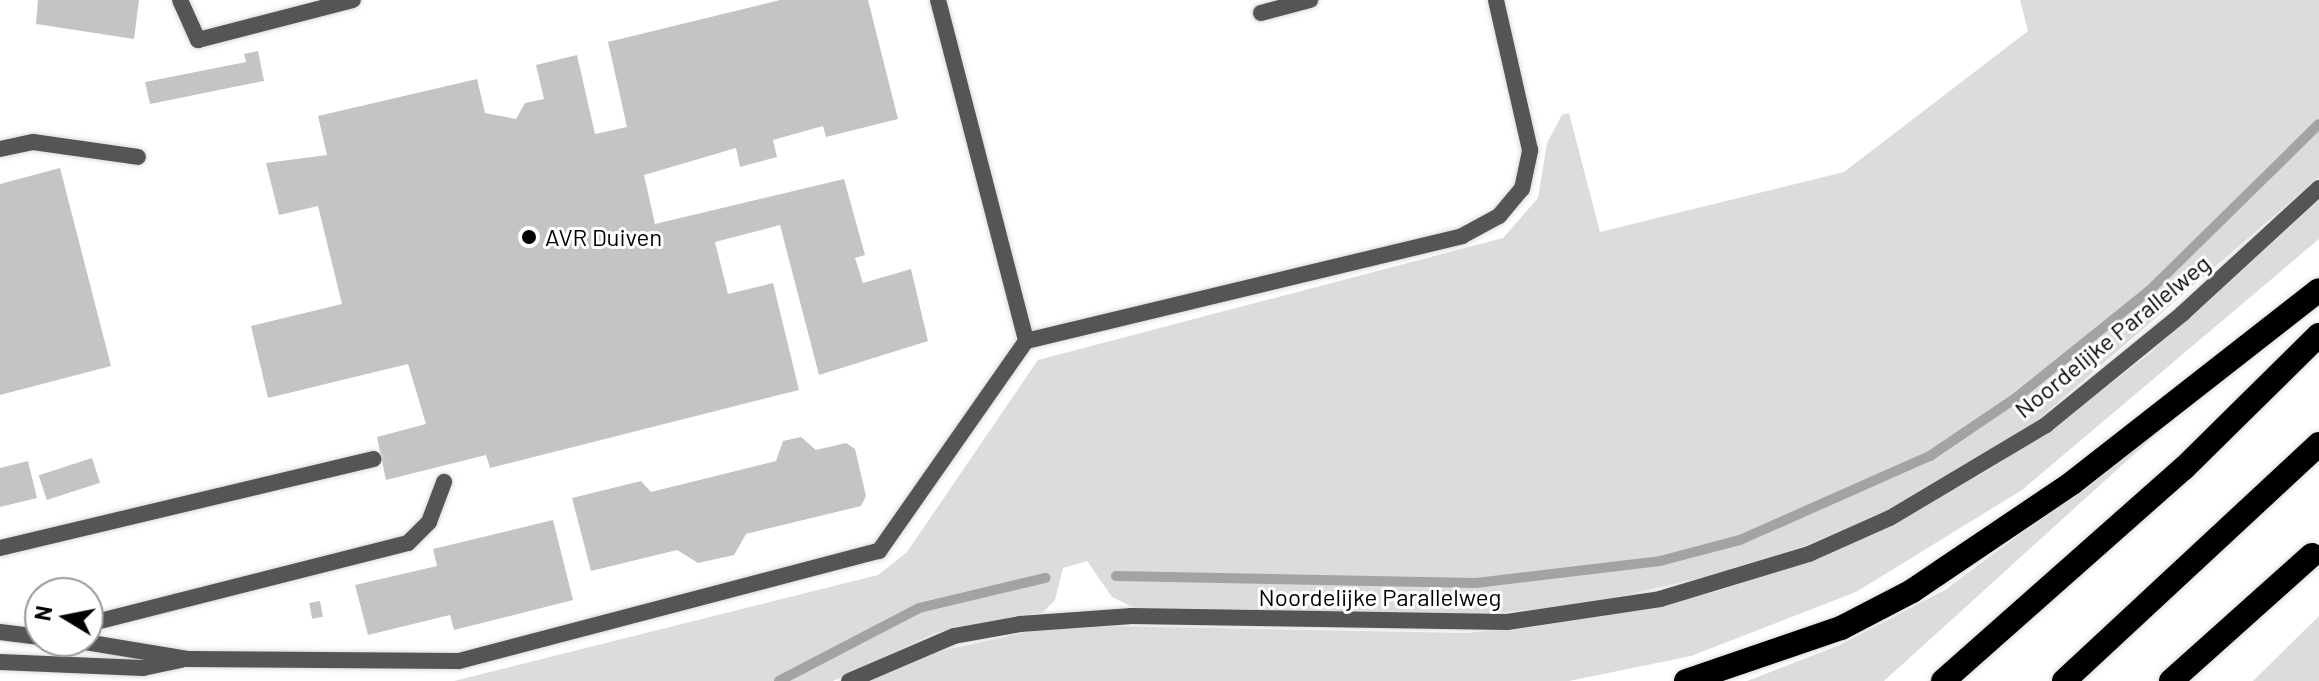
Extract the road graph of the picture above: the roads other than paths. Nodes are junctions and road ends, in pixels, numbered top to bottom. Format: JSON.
{"nodes":[{"id":1,"x":180,"y":0,"type":"edge"},
{"id":2,"x":353,"y":0,"type":"edge"},
{"id":3,"x":938,"y":0,"type":"edge"},
{"id":4,"x":1310,"y":0,"type":"edge"},
{"id":5,"x":1496,"y":0,"type":"edge"},
{"id":6,"x":1261,"y":13,"type":"dead end"},
{"id":7,"x":0,"y":149,"type":"edge"},
{"id":8,"x":138,"y":157,"type":"dead end"},
{"id":9,"x":2319,"y":188,"type":"edge"},
{"id":10,"x":2319,"y":290,"type":"edge"},
{"id":11,"x":2319,"y":335,"type":"edge"},
{"id":12,"x":1026,"y":341,"type":"junction"},
{"id":13,"x":2319,"y":444,"type":"edge"},
{"id":14,"x":374,"y":459,"type":"dead end"},
{"id":15,"x":444,"y":482,"type":"dead end"},
{"id":16,"x":0,"y":548,"type":"edge"},
{"id":17,"x":2316,"y":551,"type":"edge"},
{"id":18,"x":104,"y":620,"type":"edge"},
{"id":19,"x":0,"y":632,"type":"edge"},
{"id":20,"x":24,"y":634,"type":"edge"},
{"id":21,"x":104,"y":645,"type":"edge"},
{"id":22,"x":188,"y":659,"type":"junction"},
{"id":23,"x":0,"y":662,"type":"edge"},
{"id":24,"x":849,"y":681,"type":"edge"},
{"id":25,"x":1686,"y":681,"type":"edge"},
{"id":26,"x":1943,"y":681,"type":"edge"},
{"id":27,"x":2064,"y":681,"type":"edge"},
{"id":28,"x":2171,"y":681,"type":"edge"},
{"id":29,"x":2192,"y":681,"type":"edge"}],
"edges":[{"from":1,"to":2,"type":"street"},
{"from":3,"to":12,"type":"street"},
{"from":4,"to":6,"type":"street"},
{"from":5,"to":12,"type":"street"},
{"from":7,"to":8,"type":"street"},
{"from":9,"to":24,"type":"street","name":"Noordelijke Parallelweg"},
{"from":10,"to":25,"type":"highway"},
{"from":11,"to":26,"type":"highway"},
{"from":12,"to":22,"type":"street"},
{"from":13,"to":27,"type":"highway"},
{"from":14,"to":16,"type":"street"},
{"from":15,"to":18,"type":"street"},
{"from":17,"to":28,"type":"highway"},
{"from":17,"to":29,"type":"highway"},
{"from":19,"to":20,"type":"street"},
{"from":21,"to":22,"type":"street"},
{"from":22,"to":23,"type":"street"}]}
